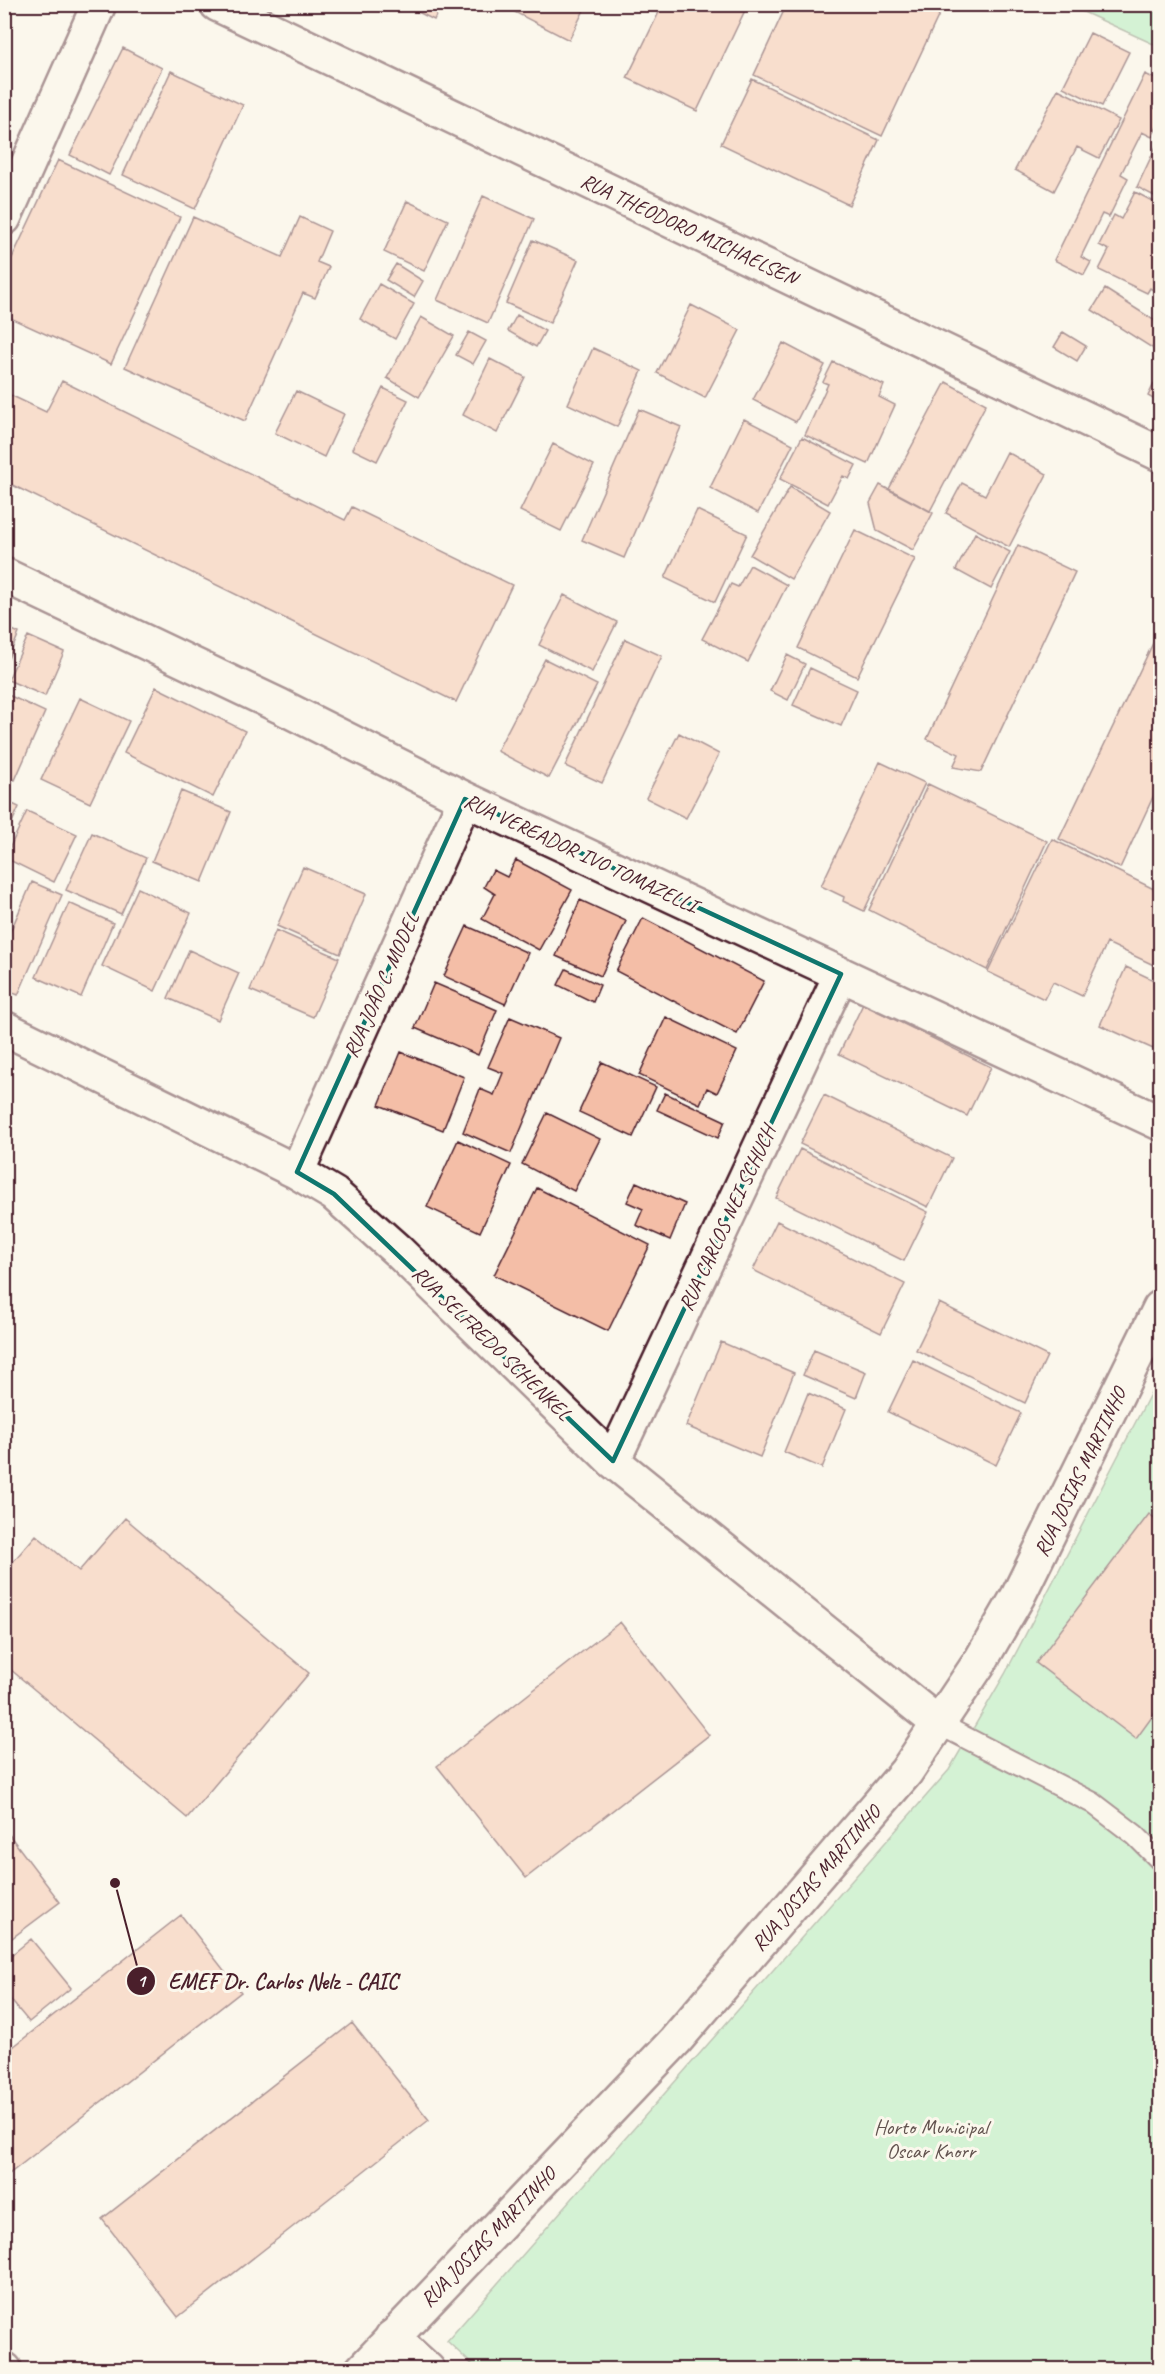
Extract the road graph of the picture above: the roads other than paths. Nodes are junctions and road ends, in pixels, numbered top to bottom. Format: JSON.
{"nodes":[{"id":1,"x":99,"y":4,"type":"edge"},
{"id":2,"x":217,"y":4,"type":"edge"},
{"id":3,"x":4,"y":218,"type":"edge"},
{"id":4,"x":1161,"y":454,"type":"edge"},
{"id":5,"x":4,"y":575,"type":"edge"},
{"id":6,"x":465,"y":799,"type":"junction"},
{"id":7,"x":842,"y":974,"type":"junction"},
{"id":8,"x":4,"y":1028,"type":"edge"},
{"id":9,"x":1161,"y":1124,"type":"edge"},
{"id":10,"x":297,"y":1172,"type":"junction"},
{"id":11,"x":1161,"y":1308,"type":"edge"},
{"id":12,"x":613,"y":1461,"type":"junction"},
{"id":13,"x":939,"y":1724,"type":"junction"},
{"id":14,"x":1161,"y":1860,"type":"edge"},
{"id":15,"x":392,"y":2337,"type":"junction"},
{"id":16,"x":362,"y":2370,"type":"edge"},
{"id":17,"x":428,"y":2370,"type":"edge"}],
"edges":[{"from":1,"to":3,"type":"street"},
{"from":2,"to":4,"type":"street","name":"RUA THEODORO MICHAELSEN"},
{"from":5,"to":6,"type":"street","name":"RUA VEREADOR IVO TOMAZELLI"},
{"from":6,"to":7,"type":"street","name":"RUA VEREADOR IVO TOMAZELLI"},
{"from":6,"to":10,"type":"street","name":"RUA JOÃO C. MODEL"},
{"from":7,"to":9,"type":"street","name":"RUA VEREADOR IVO TOMAZELLI"},
{"from":7,"to":12,"type":"street","name":"RUA CARLOS NEI SCHUCH"},
{"from":8,"to":10,"type":"street","name":"RUA SELFREDO SCHENKEL"},
{"from":10,"to":12,"type":"street","name":"RUA SELFREDO SCHENKEL"},
{"from":11,"to":13,"type":"street","name":"RUA JOSIAS MARTINHO"},
{"from":12,"to":13,"type":"street","name":"RUA SELFREDO SCHENKEL"},
{"from":13,"to":14,"type":"lane"},
{"from":13,"to":15,"type":"street","name":"RUA JOSIAS MARTINHO"},
{"from":15,"to":16,"type":"street","name":"RUA JOSIAS MARTINHO"},
{"from":15,"to":17,"type":"street"}]}
